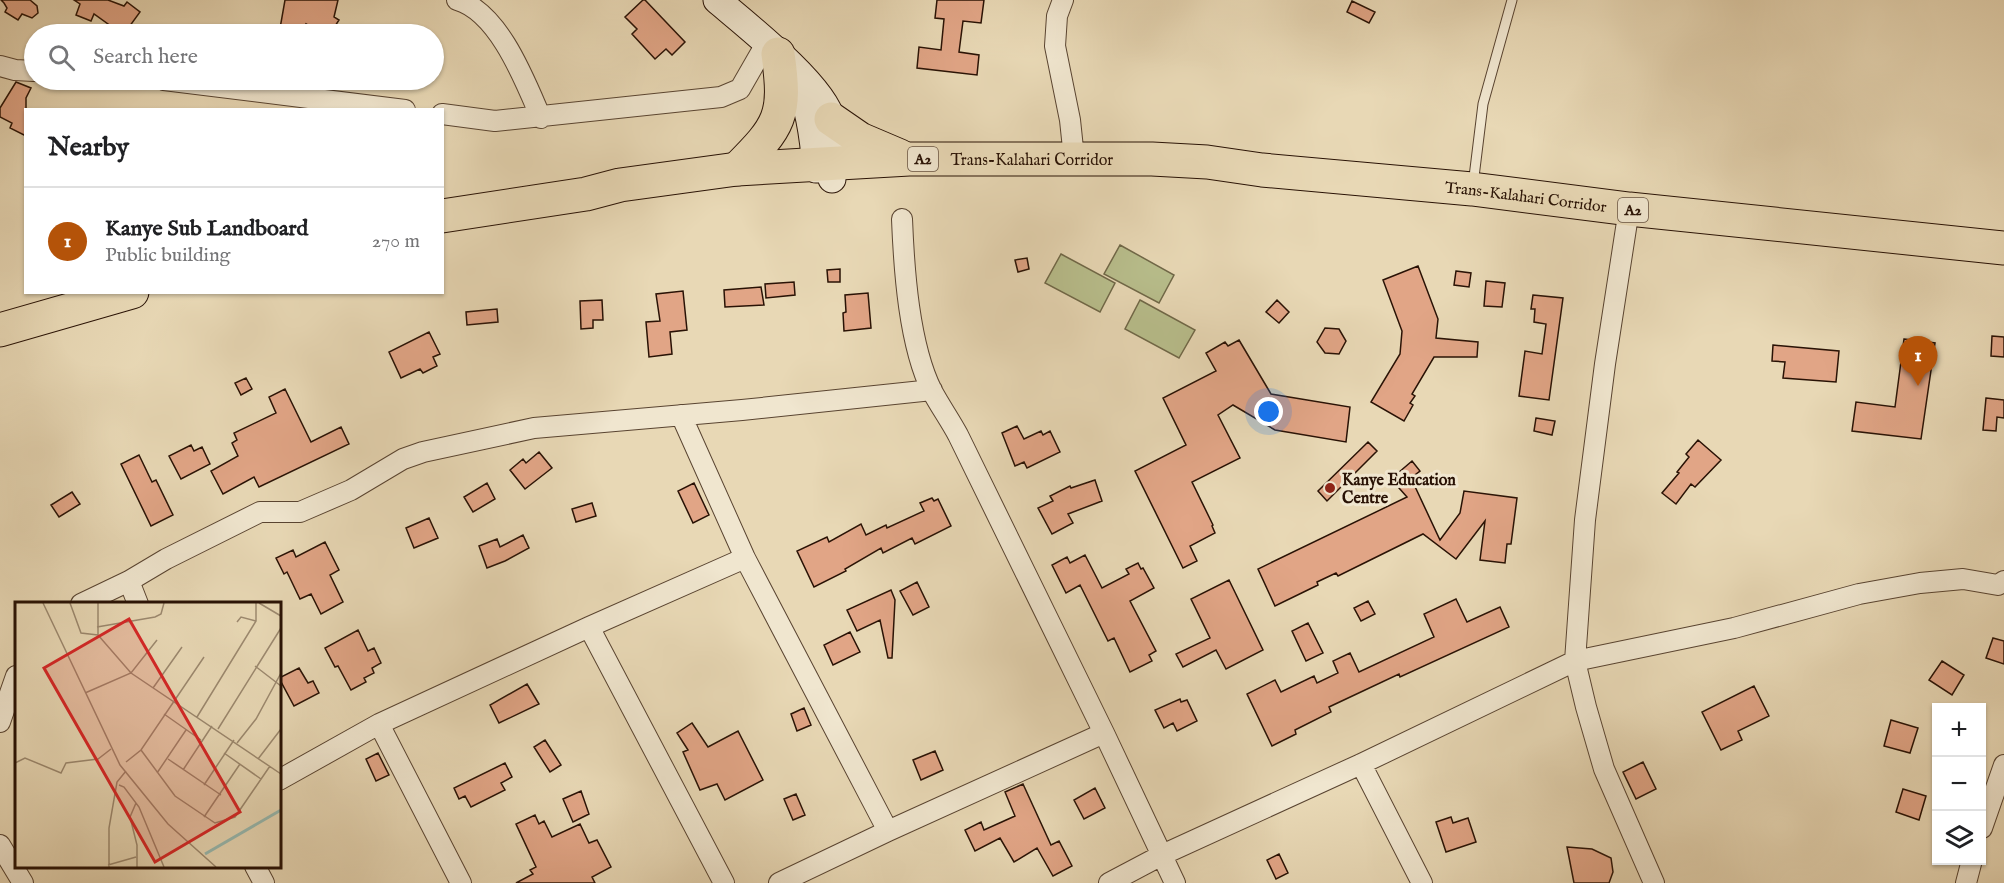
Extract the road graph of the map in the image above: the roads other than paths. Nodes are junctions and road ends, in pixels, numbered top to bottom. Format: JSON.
{"nodes":[{"id":1,"x":457,"y":0,"type":"edge"},
{"id":2,"x":717,"y":0,"type":"edge"},
{"id":3,"x":1063,"y":0,"type":"edge"},
{"id":4,"x":1512,"y":0,"type":"edge"},
{"id":5,"x":779,"y":54,"type":"junction"},
{"id":6,"x":0,"y":66,"type":"edge"},
{"id":7,"x":24,"y":70,"type":"edge"},
{"id":8,"x":244,"y":90,"type":"edge"},
{"id":9,"x":389,"y":108,"type":"edge"},
{"id":10,"x":444,"y":114,"type":"edge"},
{"id":11,"x":541,"y":118,"type":"junction"},
{"id":12,"x":831,"y":119,"type":"junction"},
{"id":13,"x":1074,"y":158,"type":"junction"},
{"id":14,"x":909,"y":159,"type":"junction"},
{"id":15,"x":737,"y":169,"type":"junction"},
{"id":16,"x":1262,"y":170,"type":"junction"},
{"id":17,"x":824,"y":172,"type":"junction"},
{"id":18,"x":1472,"y":189,"type":"junction"},
{"id":19,"x":586,"y":194,"type":"junction"},
{"id":20,"x":1629,"y":209,"type":"junction"},
{"id":21,"x":444,"y":216,"type":"edge"},
{"id":22,"x":902,"y":219,"type":"dead end"},
{"id":23,"x":2004,"y":248,"type":"edge"},
{"id":24,"x":125,"y":294,"type":"edge"},
{"id":25,"x":0,"y":330,"type":"edge"},
{"id":26,"x":932,"y":390,"type":"junction"},
{"id":27,"x":681,"y":415,"type":"junction"},
{"id":28,"x":745,"y":558,"type":"junction"},
{"id":29,"x":129,"y":581,"type":"junction"},
{"id":30,"x":2004,"y":581,"type":"edge"},
{"id":31,"x":85,"y":602,"type":"edge"},
{"id":32,"x":137,"y":602,"type":"edge"},
{"id":33,"x":589,"y":627,"type":"junction"},
{"id":34,"x":1575,"y":661,"type":"junction"},
{"id":35,"x":15,"y":679,"type":"edge"},
{"id":36,"x":0,"y":722,"type":"edge"},
{"id":37,"x":379,"y":724,"type":"junction"},
{"id":38,"x":1104,"y":733,"type":"junction"},
{"id":39,"x":1361,"y":764,"type":"junction"},
{"id":40,"x":2004,"y":765,"type":"edge"},
{"id":41,"x":280,"y":779,"type":"edge"},
{"id":42,"x":1986,"y":817,"type":"edge"},
{"id":43,"x":888,"y":831,"type":"junction"},
{"id":44,"x":0,"y":845,"type":"edge"},
{"id":45,"x":1162,"y":855,"type":"junction"},
{"id":46,"x":1971,"y":865,"type":"edge"},
{"id":47,"x":256,"y":868,"type":"edge"},
{"id":48,"x":22,"y":883,"type":"edge"},
{"id":49,"x":264,"y":883,"type":"edge"},
{"id":50,"x":461,"y":883,"type":"edge"},
{"id":51,"x":724,"y":883,"type":"edge"},
{"id":52,"x":779,"y":883,"type":"edge"},
{"id":53,"x":1109,"y":883,"type":"edge"},
{"id":54,"x":1175,"y":883,"type":"edge"},
{"id":55,"x":1422,"y":883,"type":"edge"},
{"id":56,"x":1654,"y":883,"type":"edge"},
{"id":57,"x":1966,"y":883,"type":"edge"}],
"edges":[{"from":1,"to":11,"type":"street"},
{"from":2,"to":5,"type":"street"},
{"from":3,"to":13,"type":"street"},
{"from":4,"to":18,"type":"lane"},
{"from":5,"to":11,"type":"street"},
{"from":5,"to":12,"type":"street"},
{"from":5,"to":15,"type":"highway"},
{"from":5,"to":17,"type":"street"},
{"from":6,"to":7,"type":"street"},
{"from":8,"to":9,"type":"street"},
{"from":10,"to":11,"type":"street"},
{"from":12,"to":14,"type":"highway"},
{"from":12,"to":17,"type":"street"},
{"from":13,"to":14,"type":"highway","name":"Trans-Kalahari Corridor","number":"A2"},
{"from":13,"to":16,"type":"highway","name":"Trans-Kalahari Corridor","number":"A2"},
{"from":14,"to":17,"type":"highway","name":"Trans-Kalahari Corridor","number":"A2"},
{"from":15,"to":17,"type":"highway","name":"Trans-Kalahari Corridor","number":"A2"},
{"from":15,"to":19,"type":"highway","name":"Trans-Kalahari Corridor","number":"A2"},
{"from":16,"to":17,"type":"highway","name":"Trans-Kalahari Corridor","number":"A2"},
{"from":16,"to":18,"type":"highway","name":"Trans-Kalahari Corridor","number":"A2"},
{"from":17,"to":19,"type":"highway","name":"Trans-Kalahari Corridor","number":"A2"},
{"from":18,"to":20,"type":"highway","name":"Trans-Kalahari Corridor","number":"A2"},
{"from":19,"to":21,"type":"highway","name":"Trans-Kalahari Corridor","number":"A2"},
{"from":20,"to":23,"type":"highway","name":"Trans-Kalahari Corridor","number":"A2"},
{"from":20,"to":34,"type":"street"},
{"from":22,"to":26,"type":"street"},
{"from":24,"to":25,"type":"highway"},
{"from":26,"to":27,"type":"street"},
{"from":26,"to":38,"type":"street"},
{"from":27,"to":28,"type":"street"},
{"from":27,"to":29,"type":"street"},
{"from":28,"to":33,"type":"street"},
{"from":28,"to":43,"type":"street"},
{"from":29,"to":31,"type":"street"},
{"from":29,"to":32,"type":"street"},
{"from":30,"to":34,"type":"street"},
{"from":33,"to":37,"type":"street"},
{"from":33,"to":51,"type":"street"},
{"from":34,"to":39,"type":"street"},
{"from":34,"to":56,"type":"street"},
{"from":35,"to":36,"type":"street"},
{"from":37,"to":41,"type":"street"},
{"from":37,"to":50,"type":"street"},
{"from":38,"to":43,"type":"street"},
{"from":38,"to":45,"type":"street"},
{"from":39,"to":45,"type":"street"},
{"from":39,"to":55,"type":"street"},
{"from":40,"to":42,"type":"street"},
{"from":43,"to":52,"type":"street"},
{"from":44,"to":48,"type":"street"},
{"from":45,"to":53,"type":"street"},
{"from":45,"to":54,"type":"street"},
{"from":46,"to":57,"type":"street"},
{"from":47,"to":49,"type":"street"}]}
